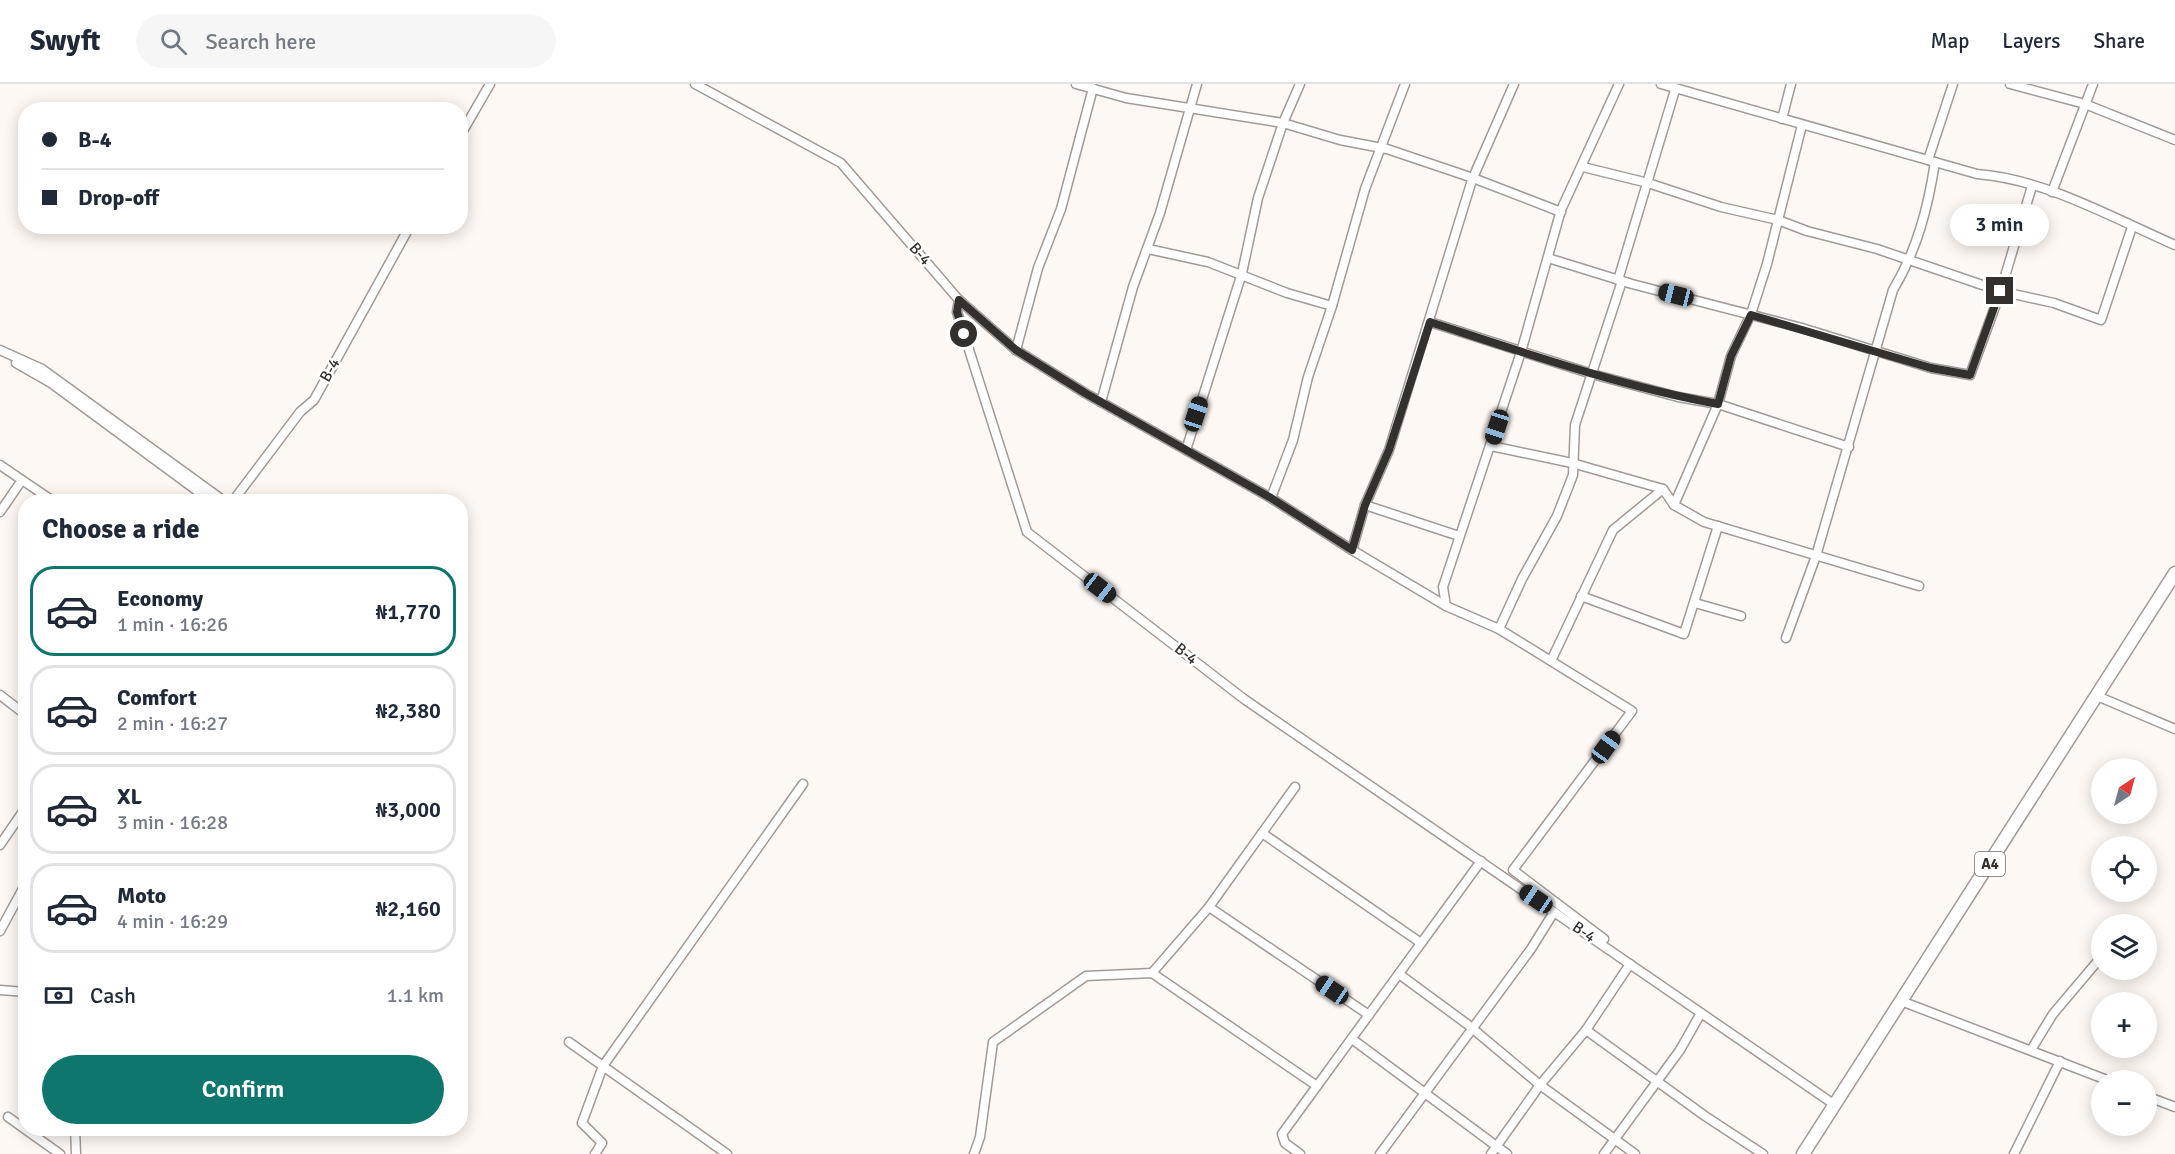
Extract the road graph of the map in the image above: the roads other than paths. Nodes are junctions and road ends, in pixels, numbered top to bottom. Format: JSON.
{"nodes":[{"id":1,"x":490,"y":84,"type":"edge"},
{"id":2,"x":695,"y":84,"type":"edge"},
{"id":3,"x":1076,"y":84,"type":"edge"},
{"id":4,"x":1197,"y":84,"type":"edge"},
{"id":5,"x":1300,"y":84,"type":"edge"},
{"id":6,"x":1405,"y":84,"type":"edge"},
{"id":7,"x":1514,"y":84,"type":"edge"},
{"id":8,"x":1619,"y":84,"type":"edge"},
{"id":9,"x":1661,"y":84,"type":"edge"},
{"id":10,"x":1791,"y":84,"type":"edge"},
{"id":11,"x":1953,"y":84,"type":"edge"},
{"id":12,"x":2010,"y":84,"type":"edge"},
{"id":13,"x":2093,"y":84,"type":"edge"},
{"id":14,"x":1093,"y":88,"type":"junction"},
{"id":15,"x":1675,"y":90,"type":"junction"},
{"id":16,"x":2085,"y":104,"type":"junction"},
{"id":17,"x":1190,"y":109,"type":"junction"},
{"id":18,"x":1782,"y":119,"type":"junction"},
{"id":19,"x":468,"y":122,"type":"edge"},
{"id":20,"x":1283,"y":123,"type":"junction"},
{"id":21,"x":1802,"y":125,"type":"junction"},
{"id":22,"x":2175,"y":140,"type":"edge"},
{"id":23,"x":1380,"y":148,"type":"junction"},
{"id":24,"x":1932,"y":161,"type":"junction"},
{"id":25,"x":1582,"y":166,"type":"junction"},
{"id":26,"x":1473,"y":178,"type":"junction"},
{"id":27,"x":1648,"y":183,"type":"junction"},
{"id":28,"x":2032,"y":186,"type":"junction"},
{"id":29,"x":2052,"y":192,"type":"junction"},
{"id":30,"x":1561,"y":212,"type":"junction"},
{"id":31,"x":1778,"y":220,"type":"junction"},
{"id":32,"x":2132,"y":227,"type":"junction"},
{"id":33,"x":406,"y":234,"type":"edge"},
{"id":34,"x":2175,"y":245,"type":"edge"},
{"id":35,"x":1148,"y":249,"type":"junction"},
{"id":36,"x":1548,"y":258,"type":"junction"},
{"id":37,"x":1910,"y":261,"type":"junction"},
{"id":38,"x":1242,"y":273,"type":"junction"},
{"id":39,"x":1620,"y":280,"type":"junction"},
{"id":40,"x":2000,"y":291,"type":"junction"},
{"id":41,"x":959,"y":300,"type":"junction"},
{"id":42,"x":1332,"y":306,"type":"junction"},
{"id":43,"x":1751,"y":315,"type":"junction"},
{"id":44,"x":1430,"y":322,"type":"junction"},
{"id":45,"x":1016,"y":350,"type":"junction"},
{"id":46,"x":1877,"y":351,"type":"junction"},
{"id":47,"x":0,"y":352,"type":"edge"},
{"id":48,"x":1521,"y":352,"type":"junction"},
{"id":49,"x":1592,"y":374,"type":"junction"},
{"id":50,"x":1101,"y":402,"type":"junction"},
{"id":51,"x":1718,"y":404,"type":"junction"},
{"id":52,"x":1491,"y":446,"type":"junction"},
{"id":53,"x":1849,"y":447,"type":"junction"},
{"id":54,"x":1186,"y":450,"type":"junction"},
{"id":55,"x":1572,"y":463,"type":"junction"},
{"id":56,"x":0,"y":465,"type":"edge"},
{"id":57,"x":22,"y":480,"type":"junction"},
{"id":58,"x":1663,"y":489,"type":"junction"},
{"id":59,"x":43,"y":494,"type":"edge"},
{"id":60,"x":202,"y":494,"type":"edge"},
{"id":61,"x":214,"y":494,"type":"edge"},
{"id":62,"x":238,"y":494,"type":"edge"},
{"id":63,"x":1271,"y":498,"type":"junction"},
{"id":64,"x":1365,"y":505,"type":"junction"},
{"id":65,"x":1674,"y":505,"type":"junction"},
{"id":66,"x":0,"y":512,"type":"edge"},
{"id":67,"x":1718,"y":526,"type":"junction"},
{"id":68,"x":1459,"y":536,"type":"junction"},
{"id":69,"x":1352,"y":550,"type":"junction"},
{"id":70,"x":1816,"y":556,"type":"junction"},
{"id":71,"x":2175,"y":573,"type":"edge"},
{"id":72,"x":1919,"y":586,"type":"dead end"},
{"id":73,"x":1581,"y":596,"type":"junction"},
{"id":74,"x":1695,"y":603,"type":"junction"},
{"id":75,"x":1446,"y":606,"type":"junction"},
{"id":76,"x":1741,"y":616,"type":"dead end"},
{"id":77,"x":1499,"y":629,"type":"junction"},
{"id":78,"x":1786,"y":638,"type":"dead end"},
{"id":79,"x":1551,"y":661,"type":"junction"},
{"id":80,"x":0,"y":695,"type":"edge"},
{"id":81,"x":2097,"y":696,"type":"junction"},
{"id":82,"x":18,"y":709,"type":"edge"},
{"id":83,"x":2175,"y":729,"type":"edge"},
{"id":84,"x":803,"y":784,"type":"dead end"},
{"id":85,"x":1295,"y":787,"type":"dead end"},
{"id":86,"x":18,"y":819,"type":"edge"},
{"id":87,"x":1262,"y":833,"type":"junction"},
{"id":88,"x":0,"y":845,"type":"edge"},
{"id":89,"x":1481,"y":861,"type":"junction"},
{"id":90,"x":18,"y":898,"type":"edge"},
{"id":91,"x":1209,"y":906,"type":"junction"},
{"id":92,"x":1554,"y":912,"type":"junction"},
{"id":93,"x":0,"y":931,"type":"edge"},
{"id":94,"x":1421,"y":943,"type":"junction"},
{"id":95,"x":1630,"y":964,"type":"junction"},
{"id":96,"x":2091,"y":969,"type":"edge"},
{"id":97,"x":1152,"y":973,"type":"junction"},
{"id":98,"x":1399,"y":974,"type":"junction"},
{"id":99,"x":0,"y":990,"type":"edge"},
{"id":100,"x":18,"y":991,"type":"edge"},
{"id":101,"x":1901,"y":1001,"type":"junction"},
{"id":102,"x":1697,"y":1010,"type":"junction"},
{"id":103,"x":1369,"y":1015,"type":"junction"},
{"id":104,"x":1472,"y":1029,"type":"junction"},
{"id":105,"x":1586,"y":1030,"type":"junction"},
{"id":106,"x":1352,"y":1039,"type":"junction"},
{"id":107,"x":569,"y":1042,"type":"dead end"},
{"id":108,"x":2031,"y":1050,"type":"junction"},
{"id":109,"x":2061,"y":1061,"type":"junction"},
{"id":110,"x":603,"y":1066,"type":"junction"},
{"id":111,"x":2091,"y":1073,"type":"edge"},
{"id":112,"x":1656,"y":1081,"type":"junction"},
{"id":113,"x":1540,"y":1085,"type":"junction"},
{"id":114,"x":1317,"y":1086,"type":"junction"},
{"id":115,"x":1425,"y":1093,"type":"junction"},
{"id":116,"x":2157,"y":1100,"type":"edge"},
{"id":117,"x":1835,"y":1105,"type":"junction"},
{"id":118,"x":2175,"y":1107,"type":"edge"},
{"id":119,"x":8,"y":1117,"type":"dead end"},
{"id":120,"x":18,"y":1124,"type":"edge"},
{"id":121,"x":35,"y":1136,"type":"edge"},
{"id":122,"x":75,"y":1136,"type":"edge"},
{"id":123,"x":1614,"y":1138,"type":"junction"},
{"id":124,"x":1497,"y":1146,"type":"junction"},
{"id":125,"x":60,"y":1154,"type":"edge"},
{"id":126,"x":76,"y":1154,"type":"edge"},
{"id":127,"x":595,"y":1154,"type":"edge"},
{"id":128,"x":727,"y":1154,"type":"edge"},
{"id":129,"x":974,"y":1154,"type":"edge"},
{"id":130,"x":1300,"y":1154,"type":"edge"},
{"id":131,"x":1380,"y":1154,"type":"edge"},
{"id":132,"x":1491,"y":1154,"type":"edge"},
{"id":133,"x":1507,"y":1154,"type":"edge"},
{"id":134,"x":1604,"y":1154,"type":"edge"},
{"id":135,"x":1635,"y":1154,"type":"edge"},
{"id":136,"x":1763,"y":1154,"type":"edge"},
{"id":137,"x":1803,"y":1154,"type":"edge"},
{"id":138,"x":2014,"y":1154,"type":"edge"}],
"edges":[{"from":1,"to":19,"type":"street"},
{"from":2,"to":41,"type":"street","name":"B-4"},
{"from":3,"to":14,"type":"street"},
{"from":4,"to":17,"type":"street"},
{"from":5,"to":20,"type":"street"},
{"from":6,"to":23,"type":"street"},
{"from":7,"to":26,"type":"street"},
{"from":8,"to":25,"type":"street"},
{"from":9,"to":15,"type":"street"},
{"from":10,"to":18,"type":"street"},
{"from":11,"to":24,"type":"street"},
{"from":12,"to":16,"type":"street"},
{"from":13,"to":16,"type":"street"},
{"from":14,"to":17,"type":"street"},
{"from":14,"to":45,"type":"street"},
{"from":15,"to":18,"type":"street"},
{"from":15,"to":27,"type":"street"},
{"from":16,"to":22,"type":"street"},
{"from":16,"to":29,"type":"street"},
{"from":17,"to":20,"type":"street"},
{"from":17,"to":35,"type":"street"},
{"from":18,"to":21,"type":"street"},
{"from":20,"to":23,"type":"street"},
{"from":20,"to":38,"type":"street"},
{"from":21,"to":24,"type":"street"},
{"from":21,"to":31,"type":"street"},
{"from":23,"to":26,"type":"street"},
{"from":23,"to":42,"type":"street"},
{"from":24,"to":28,"type":"street"},
{"from":24,"to":37,"type":"street"},
{"from":25,"to":27,"type":"street"},
{"from":25,"to":30,"type":"street"},
{"from":26,"to":30,"type":"street"},
{"from":26,"to":44,"type":"street"},
{"from":27,"to":31,"type":"street"},
{"from":27,"to":39,"type":"street"},
{"from":28,"to":29,"type":"street"},
{"from":28,"to":40,"type":"street"},
{"from":29,"to":32,"type":"street"},
{"from":30,"to":36,"type":"street"},
{"from":31,"to":37,"type":"street"},
{"from":31,"to":43,"type":"street"},
{"from":32,"to":34,"type":"street"},
{"from":32,"to":40,"type":"street"},
{"from":33,"to":62,"type":"street","name":"B-4"},
{"from":35,"to":38,"type":"street"},
{"from":35,"to":50,"type":"street"},
{"from":36,"to":39,"type":"street"},
{"from":36,"to":48,"type":"street"},
{"from":37,"to":40,"type":"street"},
{"from":37,"to":46,"type":"street"},
{"from":38,"to":42,"type":"street"},
{"from":38,"to":54,"type":"street"},
{"from":39,"to":43,"type":"street"},
{"from":39,"to":49,"type":"street"},
{"from":40,"to":46,"type":"street"},
{"from":41,"to":45,"type":"street"},
{"from":41,"to":89,"type":"street","name":"B-4"},
{"from":42,"to":63,"type":"street"},
{"from":43,"to":46,"type":"street"},
{"from":43,"to":51,"type":"street"},
{"from":44,"to":48,"type":"street"},
{"from":44,"to":64,"type":"street"},
{"from":45,"to":50,"type":"street"},
{"from":46,"to":53,"type":"street"},
{"from":47,"to":60,"type":"street"},
{"from":47,"to":61,"type":"street"},
{"from":48,"to":49,"type":"street"},
{"from":48,"to":52,"type":"street"},
{"from":49,"to":51,"type":"street"},
{"from":49,"to":55,"type":"street"},
{"from":50,"to":54,"type":"street"},
{"from":51,"to":53,"type":"street"},
{"from":51,"to":65,"type":"street"},
{"from":52,"to":55,"type":"street"},
{"from":52,"to":68,"type":"street"},
{"from":53,"to":70,"type":"street"},
{"from":54,"to":63,"type":"street"},
{"from":55,"to":58,"type":"street"},
{"from":55,"to":77,"type":"street"},
{"from":56,"to":57,"type":"street"},
{"from":57,"to":59,"type":"street"},
{"from":57,"to":66,"type":"street"},
{"from":58,"to":65,"type":"street"},
{"from":58,"to":73,"type":"street"},
{"from":63,"to":69,"type":"street"},
{"from":64,"to":68,"type":"street"},
{"from":64,"to":69,"type":"street"},
{"from":65,"to":67,"type":"street"},
{"from":67,"to":70,"type":"street"},
{"from":67,"to":74,"type":"street"},
{"from":68,"to":75,"type":"street"},
{"from":69,"to":75,"type":"street"},
{"from":70,"to":72,"type":"street"},
{"from":70,"to":78,"type":"street"},
{"from":71,"to":81,"type":"highway","number":"A4"},
{"from":73,"to":74,"type":"street"},
{"from":73,"to":79,"type":"street"},
{"from":74,"to":76,"type":"street"},
{"from":75,"to":77,"type":"street"},
{"from":77,"to":79,"type":"street"},
{"from":79,"to":102,"type":"street"},
{"from":80,"to":82,"type":"street"},
{"from":81,"to":83,"type":"street"},
{"from":81,"to":101,"type":"highway","number":"A4"},
{"from":84,"to":110,"type":"street"},
{"from":85,"to":87,"type":"street"},
{"from":86,"to":88,"type":"street"},
{"from":87,"to":91,"type":"street"},
{"from":87,"to":94,"type":"street"},
{"from":89,"to":92,"type":"street","name":"B-4"},
{"from":89,"to":94,"type":"street"},
{"from":90,"to":93,"type":"street"},
{"from":91,"to":97,"type":"street"},
{"from":91,"to":103,"type":"street"},
{"from":92,"to":95,"type":"street","name":"B-4"},
{"from":92,"to":104,"type":"street"},
{"from":94,"to":98,"type":"street"},
{"from":95,"to":102,"type":"street","name":"B-4"},
{"from":95,"to":105,"type":"street"},
{"from":96,"to":108,"type":"street"},
{"from":97,"to":114,"type":"street"},
{"from":97,"to":129,"type":"street"},
{"from":98,"to":103,"type":"street"},
{"from":98,"to":104,"type":"street"},
{"from":99,"to":100,"type":"street"},
{"from":101,"to":108,"type":"street"},
{"from":101,"to":117,"type":"highway","number":"A4"},
{"from":102,"to":112,"type":"street"},
{"from":102,"to":117,"type":"street","name":"B-4"},
{"from":103,"to":106,"type":"street"},
{"from":104,"to":113,"type":"street"},
{"from":104,"to":115,"type":"street"},
{"from":105,"to":112,"type":"street"},
{"from":105,"to":113,"type":"street"},
{"from":106,"to":114,"type":"street"},
{"from":106,"to":115,"type":"street"},
{"from":107,"to":110,"type":"street"},
{"from":108,"to":109,"type":"street"},
{"from":109,"to":111,"type":"street"},
{"from":109,"to":138,"type":"street"},
{"from":110,"to":127,"type":"street"},
{"from":110,"to":128,"type":"street"},
{"from":112,"to":123,"type":"street"},
{"from":112,"to":136,"type":"street"},
{"from":113,"to":123,"type":"street"},
{"from":113,"to":124,"type":"street"},
{"from":114,"to":130,"type":"street"},
{"from":115,"to":124,"type":"street"},
{"from":115,"to":131,"type":"street"},
{"from":116,"to":118,"type":"street"},
{"from":117,"to":137,"type":"highway","number":"A4"},
{"from":119,"to":120,"type":"street"},
{"from":121,"to":125,"type":"street"},
{"from":122,"to":126,"type":"street"},
{"from":123,"to":134,"type":"street"},
{"from":123,"to":135,"type":"street"},
{"from":124,"to":132,"type":"street"},
{"from":124,"to":133,"type":"street"}]}
